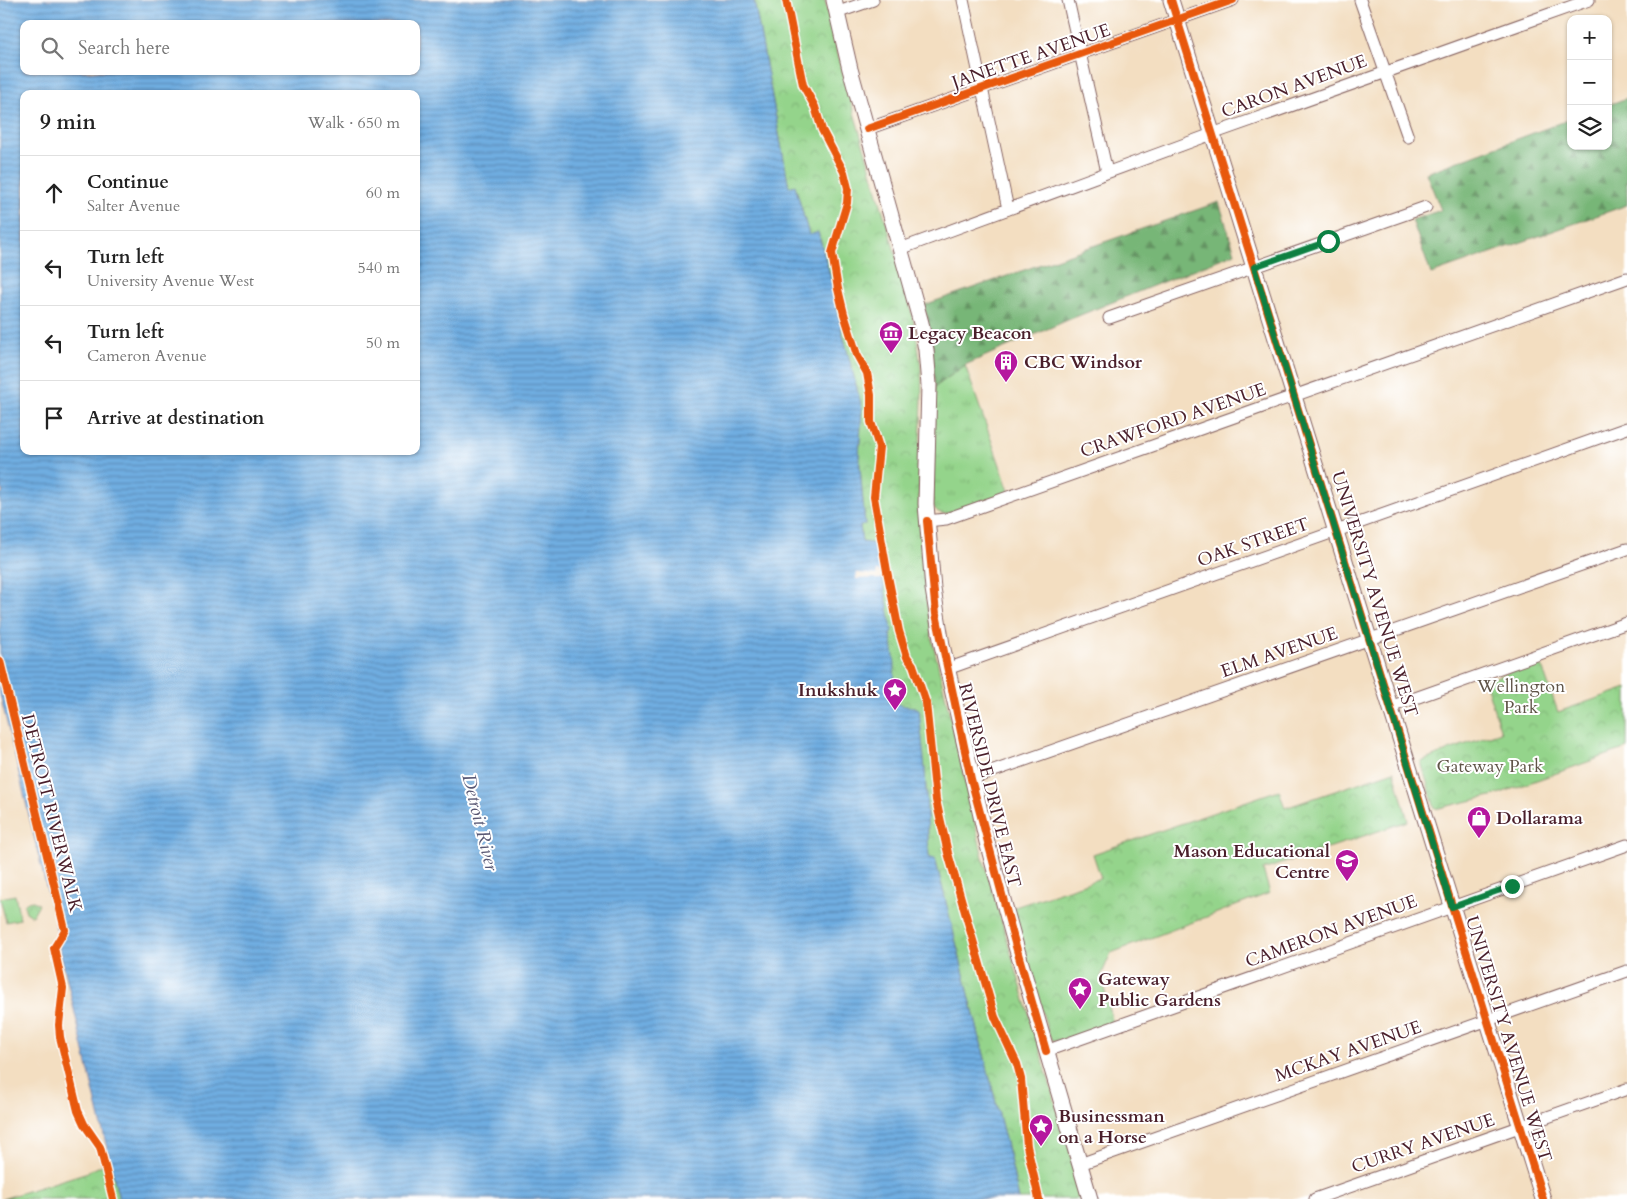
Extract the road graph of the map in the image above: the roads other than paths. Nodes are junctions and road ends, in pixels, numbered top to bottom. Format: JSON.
{"nodes":[{"id":1,"x":873,"y":0,"type":"edge"},
{"id":2,"x":963,"y":0,"type":"edge"},
{"id":3,"x":1068,"y":0,"type":"edge"},
{"id":4,"x":1171,"y":0,"type":"edge"},
{"id":5,"x":1233,"y":0,"type":"edge"},
{"id":6,"x":1360,"y":0,"type":"edge"},
{"id":7,"x":1589,"y":0,"type":"edge"},
{"id":8,"x":835,"y":7,"type":"edge"},
{"id":9,"x":1176,"y":20,"type":"junction"},
{"id":10,"x":1080,"y":54,"type":"junction"},
{"id":11,"x":1385,"y":72,"type":"junction"},
{"id":12,"x":982,"y":89,"type":"junction"},
{"id":13,"x":867,"y":129,"type":"junction"},
{"id":14,"x":1212,"y":134,"type":"junction"},
{"id":15,"x":1408,"y":137,"type":"dead end"},
{"id":16,"x":1107,"y":172,"type":"junction"},
{"id":17,"x":1426,"y":207,"type":"dead end"},
{"id":18,"x":1008,"y":209,"type":"junction"},
{"id":19,"x":900,"y":249,"type":"junction"},
{"id":20,"x":1254,"y":267,"type":"junction"},
{"id":21,"x":1627,"y":278,"type":"edge"},
{"id":22,"x":1109,"y":318,"type":"dead end"},
{"id":23,"x":1294,"y":396,"type":"junction"},
{"id":24,"x":1627,"y":428,"type":"edge"},
{"id":25,"x":927,"y":521,"type":"junction"},
{"id":26,"x":1336,"y":532,"type":"junction"},
{"id":27,"x":1627,"y":549,"type":"edge"},
{"id":28,"x":1627,"y":623,"type":"edge"},
{"id":29,"x":1369,"y":639,"type":"junction"},
{"id":30,"x":947,"y":669,"type":"junction"},
{"id":31,"x":1390,"y":707,"type":"junction"},
{"id":32,"x":972,"y":779,"type":"junction"},
{"id":33,"x":1627,"y":845,"type":"edge"},
{"id":34,"x":1452,"y":907,"type":"junction"},
{"id":35,"x":1627,"y":971,"type":"edge"},
{"id":36,"x":1487,"y":1020,"type":"junction"},
{"id":37,"x":1046,"y":1051,"type":"junction"},
{"id":38,"x":1627,"y":1089,"type":"edge"},
{"id":39,"x":1520,"y":1127,"type":"junction"},
{"id":40,"x":1080,"y":1164,"type":"junction"},
{"id":41,"x":1090,"y":1199,"type":"edge"},
{"id":42,"x":1315,"y":1199,"type":"edge"},
{"id":43,"x":1543,"y":1199,"type":"edge"}],
"edges":[{"from":1,"to":8,"type":"street"},
{"from":2,"to":12,"type":"street"},
{"from":3,"to":10,"type":"street"},
{"from":4,"to":9,"type":"main road","name":"UNIVERSITY AVENUE WEST"},
{"from":5,"to":9,"type":"street","name":"JANETTE AVENUE"},
{"from":6,"to":11,"type":"street"},
{"from":7,"to":11,"type":"street","name":"CARON AVENUE"},
{"from":8,"to":13,"type":"main road","name":"RIVERSIDE DRIVE EAST"},
{"from":9,"to":10,"type":"street","name":"JANETTE AVENUE"},
{"from":9,"to":14,"type":"main road","name":"UNIVERSITY AVENUE WEST"},
{"from":10,"to":12,"type":"street","name":"JANETTE AVENUE"},
{"from":10,"to":16,"type":"street"},
{"from":11,"to":14,"type":"street","name":"CARON AVENUE"},
{"from":11,"to":15,"type":"street"},
{"from":12,"to":13,"type":"street","name":"JANETTE AVENUE"},
{"from":12,"to":18,"type":"street"},
{"from":13,"to":19,"type":"main road","name":"RIVERSIDE DRIVE EAST"},
{"from":14,"to":16,"type":"street","name":"CARON AVENUE"},
{"from":14,"to":20,"type":"main road","name":"UNIVERSITY AVENUE WEST"},
{"from":16,"to":18,"type":"street","name":"CARON AVENUE"},
{"from":17,"to":20,"type":"street"},
{"from":18,"to":19,"type":"street","name":"CARON AVENUE"},
{"from":19,"to":25,"type":"main road","name":"RIVERSIDE DRIVE EAST"},
{"from":20,"to":22,"type":"street"},
{"from":20,"to":23,"type":"main road","name":"UNIVERSITY AVENUE WEST"},
{"from":21,"to":23,"type":"street","name":"CRAWFORD AVENUE"},
{"from":23,"to":25,"type":"street","name":"CRAWFORD AVENUE"},
{"from":23,"to":26,"type":"main road","name":"UNIVERSITY AVENUE WEST"},
{"from":24,"to":26,"type":"street","name":"OAK STREET"},
{"from":25,"to":30,"type":"main road","name":"RIVERSIDE DRIVE EAST"},
{"from":26,"to":29,"type":"main road","name":"UNIVERSITY AVENUE WEST"},
{"from":26,"to":30,"type":"street","name":"OAK STREET"},
{"from":27,"to":29,"type":"street","name":"ELM AVENUE"},
{"from":28,"to":31,"type":"street"},
{"from":29,"to":31,"type":"main road","name":"UNIVERSITY AVENUE WEST"},
{"from":29,"to":32,"type":"street","name":"ELM AVENUE"},
{"from":30,"to":32,"type":"main road","name":"RIVERSIDE DRIVE EAST"},
{"from":31,"to":34,"type":"main road","name":"UNIVERSITY AVENUE WEST"},
{"from":32,"to":37,"type":"main road","name":"RIVERSIDE DRIVE EAST"},
{"from":33,"to":34,"type":"street","name":"CAMERON AVENUE"},
{"from":34,"to":36,"type":"main road","name":"UNIVERSITY AVENUE WEST"},
{"from":34,"to":37,"type":"street","name":"CAMERON AVENUE"},
{"from":35,"to":36,"type":"street","name":"MCKAY AVENUE"},
{"from":36,"to":39,"type":"main road","name":"UNIVERSITY AVENUE WEST"},
{"from":36,"to":40,"type":"street","name":"MCKAY AVENUE"},
{"from":37,"to":40,"type":"main road","name":"RIVERSIDE DRIVE EAST"},
{"from":38,"to":39,"type":"street","name":"CURRY AVENUE"},
{"from":39,"to":42,"type":"street","name":"CURRY AVENUE"},
{"from":39,"to":43,"type":"main road","name":"UNIVERSITY AVENUE WEST"},
{"from":40,"to":41,"type":"main road","name":"RIVERSIDE DRIVE EAST"}]}
